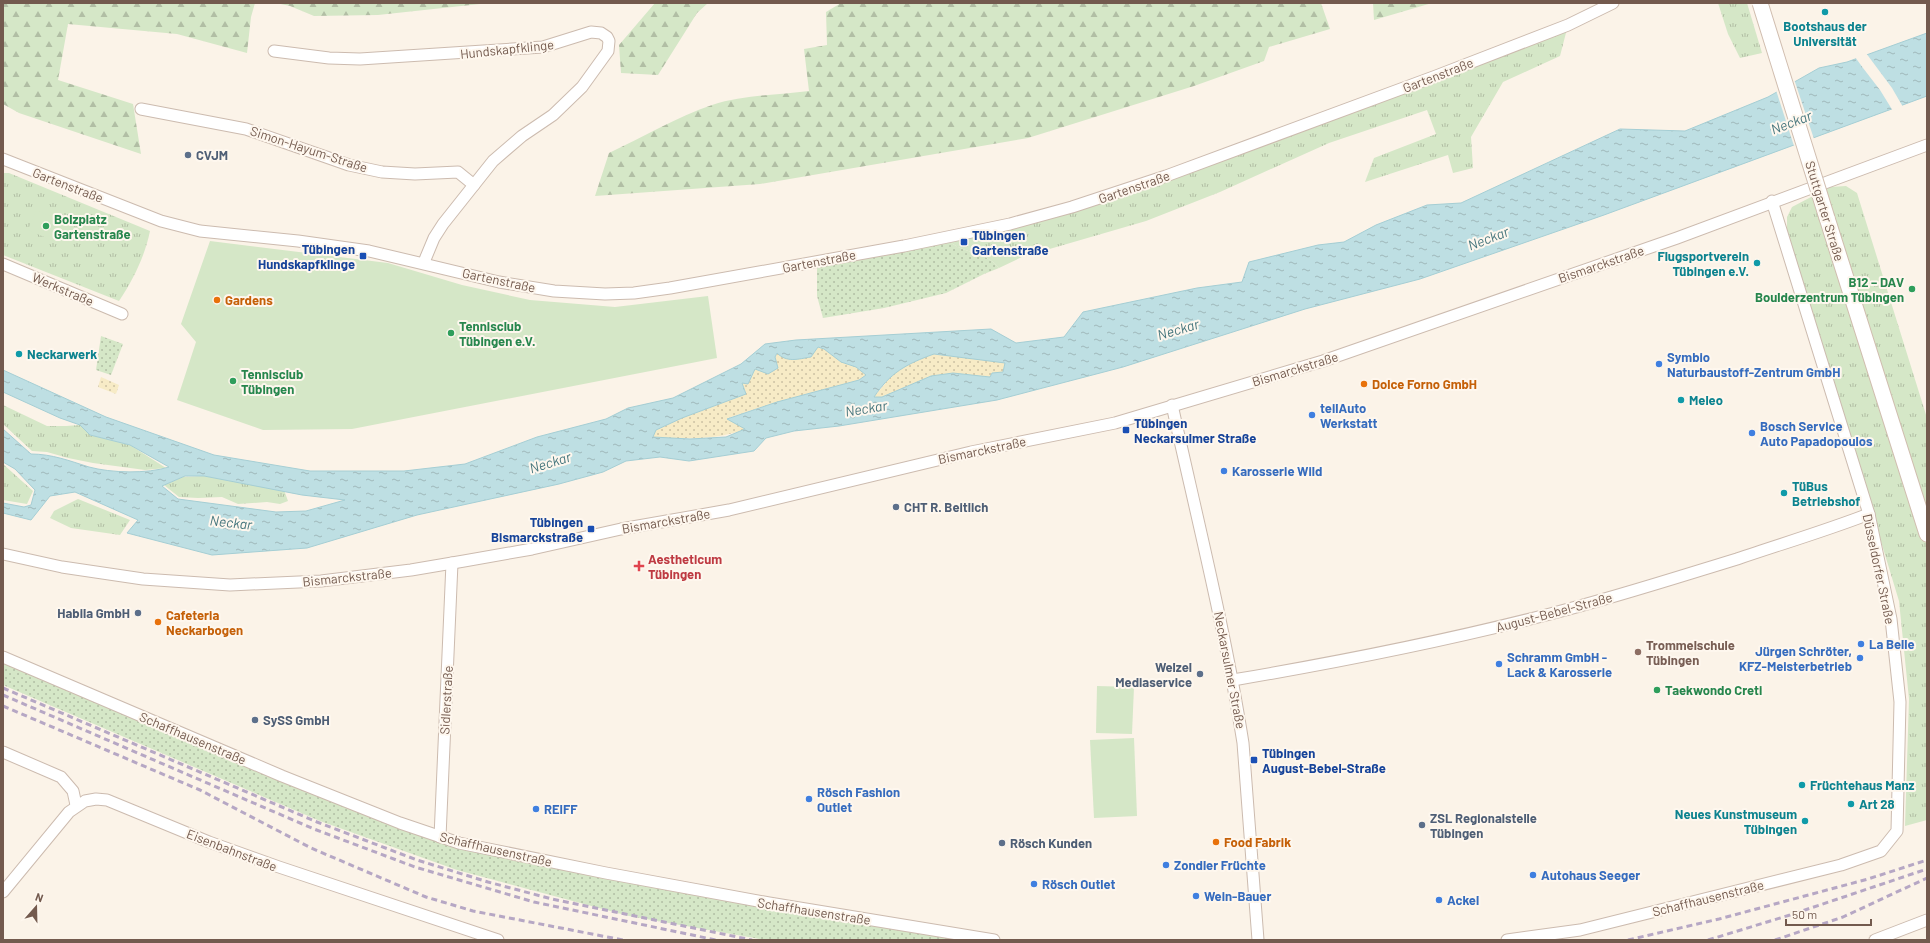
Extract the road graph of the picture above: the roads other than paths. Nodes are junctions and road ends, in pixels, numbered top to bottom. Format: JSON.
{"nodes":[{"id":1,"x":1613,"y":3,"type":"edge"},
{"id":2,"x":1760,"y":3,"type":"edge"},
{"id":3,"x":274,"y":51,"type":"dead end"},
{"id":4,"x":141,"y":109,"type":"dead end"},
{"id":5,"x":1927,"y":145,"type":"edge"},
{"id":6,"x":3,"y":159,"type":"edge"},
{"id":7,"x":474,"y":185,"type":"junction"},
{"id":8,"x":1772,"y":201,"type":"junction"},
{"id":9,"x":424,"y":262,"type":"junction"},
{"id":10,"x":3,"y":264,"type":"edge"},
{"id":11,"x":122,"y":314,"type":"dead end"},
{"id":12,"x":1172,"y":405,"type":"junction"},
{"id":13,"x":1868,"y":514,"type":"junction"},
{"id":14,"x":1927,"y":534,"type":"edge"},
{"id":15,"x":3,"y":554,"type":"edge"},
{"id":16,"x":452,"y":563,"type":"junction"},
{"id":17,"x":3,"y":657,"type":"edge"},
{"id":18,"x":1233,"y":680,"type":"junction"},
{"id":19,"x":3,"y":752,"type":"edge"},
{"id":20,"x":76,"y":805,"type":"junction"},
{"id":21,"x":1897,"y":831,"type":"joint"},
{"id":22,"x":440,"y":837,"type":"junction"},
{"id":23,"x":3,"y":892,"type":"edge"},
{"id":24,"x":1927,"y":920,"type":"edge"},
{"id":25,"x":498,"y":940,"type":"edge"},
{"id":26,"x":994,"y":940,"type":"edge"},
{"id":27,"x":1258,"y":940,"type":"edge"},
{"id":28,"x":1507,"y":940,"type":"edge"},
{"id":29,"x":1875,"y":940,"type":"edge"}],
"edges":[{"from":1,"to":9,"type":"street","name":"Gartenstraße"},
{"from":2,"to":14,"type":"main road","name":"Stuttgarter Straße","bridge":true},
{"from":3,"to":7,"type":"street","name":"Hundskapfklinge"},
{"from":4,"to":7,"type":"street","name":"Simon-Hayum-Straße"},
{"from":5,"to":8,"type":"street","name":"Bismarckstraße"},
{"from":6,"to":9,"type":"street","name":"Gartenstraße"},
{"from":7,"to":9,"type":"street","name":"Hundskapfklinge"},
{"from":8,"to":12,"type":"street","name":"Bismarckstraße"},
{"from":8,"to":13,"type":"street","name":"Düsseldorfer Straße"},
{"from":10,"to":11,"type":"street","name":"Werkstraße"},
{"from":12,"to":16,"type":"street","name":"Bismarckstraße"},
{"from":12,"to":18,"type":"street","name":"Neckarsulmer Straße"},
{"from":13,"to":18,"type":"street","name":"August-Bebel-Straße"},
{"from":13,"to":21,"type":"street","name":"Düsseldorfer Straße"},
{"from":15,"to":16,"type":"street","name":"Bismarckstraße"},
{"from":16,"to":22,"type":"street","name":"Sidlerstraße"},
{"from":17,"to":22,"type":"street","name":"Schaffhausenstraße"},
{"from":18,"to":27,"type":"street","name":"Neckarsulmer Straße"},
{"from":19,"to":20,"type":"street"},
{"from":20,"to":23,"type":"street","name":"Eisenbahnstraße"},
{"from":20,"to":25,"type":"street","name":"Eisenbahnstraße"},
{"from":21,"to":28,"type":"street","name":"Schaffhausenstraße"},
{"from":22,"to":26,"type":"street","name":"Schaffhausenstraße"},
{"from":24,"to":29,"type":"street"}]}
